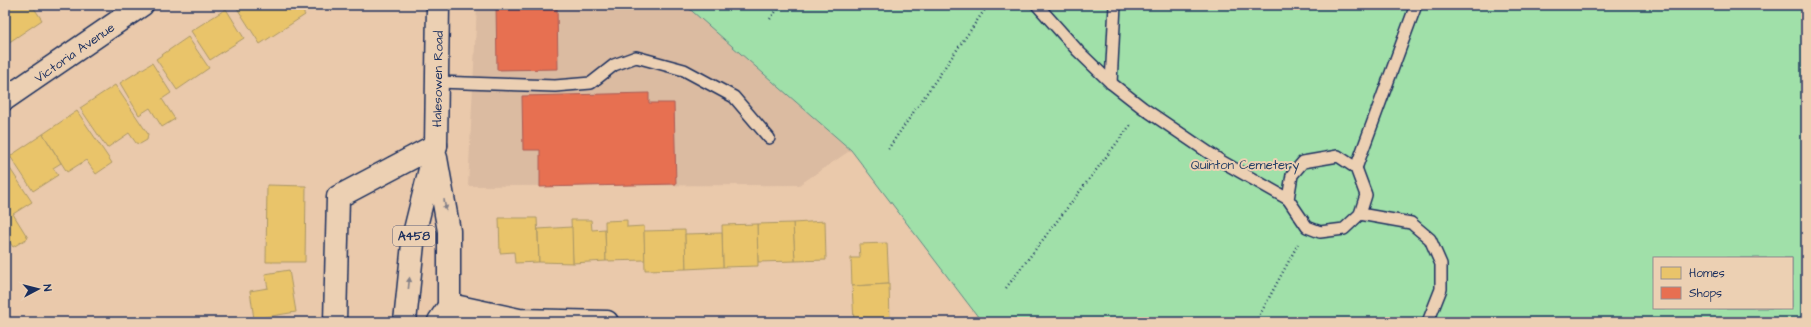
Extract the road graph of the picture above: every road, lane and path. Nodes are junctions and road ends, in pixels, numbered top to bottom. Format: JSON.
{"nodes":[{"id":1,"x":142,"y":5,"type":"edge"},
{"id":2,"x":438,"y":5,"type":"edge"},
{"id":3,"x":781,"y":5,"type":"edge"},
{"id":4,"x":988,"y":5,"type":"edge"},
{"id":5,"x":1037,"y":5,"type":"edge"},
{"id":6,"x":1115,"y":5,"type":"edge"},
{"id":7,"x":1416,"y":5,"type":"edge"},
{"id":8,"x":770,"y":19,"type":"dead end"},
{"id":9,"x":438,"y":82,"type":"junction"},
{"id":10,"x":1110,"y":83,"type":"junction"},
{"id":11,"x":5,"y":100,"type":"edge"},
{"id":12,"x":1143,"y":108,"type":"junction"},
{"id":13,"x":769,"y":138,"type":"dead end"},
{"id":14,"x":436,"y":149,"type":"junction"},
{"id":15,"x":888,"y":150,"type":"dead end"},
{"id":16,"x":1356,"y":168,"type":"junction"},
{"id":17,"x":1288,"y":200,"type":"junction"},
{"id":18,"x":1360,"y":214,"type":"junction"},
{"id":19,"x":1307,"y":227,"type":"junction"},
{"id":20,"x":1006,"y":288,"type":"dead end"},
{"id":21,"x":446,"y":316,"type":"edge"},
{"id":22,"x":518,"y":321,"type":"edge"},
{"id":23,"x":335,"y":322,"type":"edge"},
{"id":24,"x":405,"y":322,"type":"edge"},
{"id":25,"x":607,"y":322,"type":"edge"},
{"id":26,"x":1256,"y":322,"type":"edge"},
{"id":27,"x":1428,"y":322,"type":"edge"}],
"edges":[{"from":1,"to":11,"type":"main road","name":"Victoria Avenue"},
{"from":2,"to":9,"type":"main road","name":"Halesowen Road","number":"A458"},
{"from":3,"to":8,"type":"path"},
{"from":4,"to":15,"type":"path"},
{"from":5,"to":10,"type":"lane"},
{"from":6,"to":10,"type":"lane"},
{"from":7,"to":16,"type":"lane"},
{"from":9,"to":13,"type":"lane"},
{"from":9,"to":14,"type":"main road","name":"Halesowen Road","number":"A458"},
{"from":10,"to":12,"type":"lane"},
{"from":12,"to":17,"type":"lane"},
{"from":12,"to":20,"type":"path"},
{"from":14,"to":21,"type":"main road","name":"Halesowen Road","number":"A458","one_way":true},
{"from":14,"to":23,"type":"main road"},
{"from":24,"to":14,"type":"main road","name":"Halesowen Road","number":"A458","one_way":true},
{"from":16,"to":17,"type":"lane"},
{"from":16,"to":18,"type":"lane"},
{"from":17,"to":19,"type":"lane"},
{"from":18,"to":19,"type":"lane"},
{"from":18,"to":27,"type":"lane"},
{"from":19,"to":26,"type":"path"},
{"from":21,"to":22,"type":"main road"},
{"from":22,"to":25,"type":"main road"}]}
